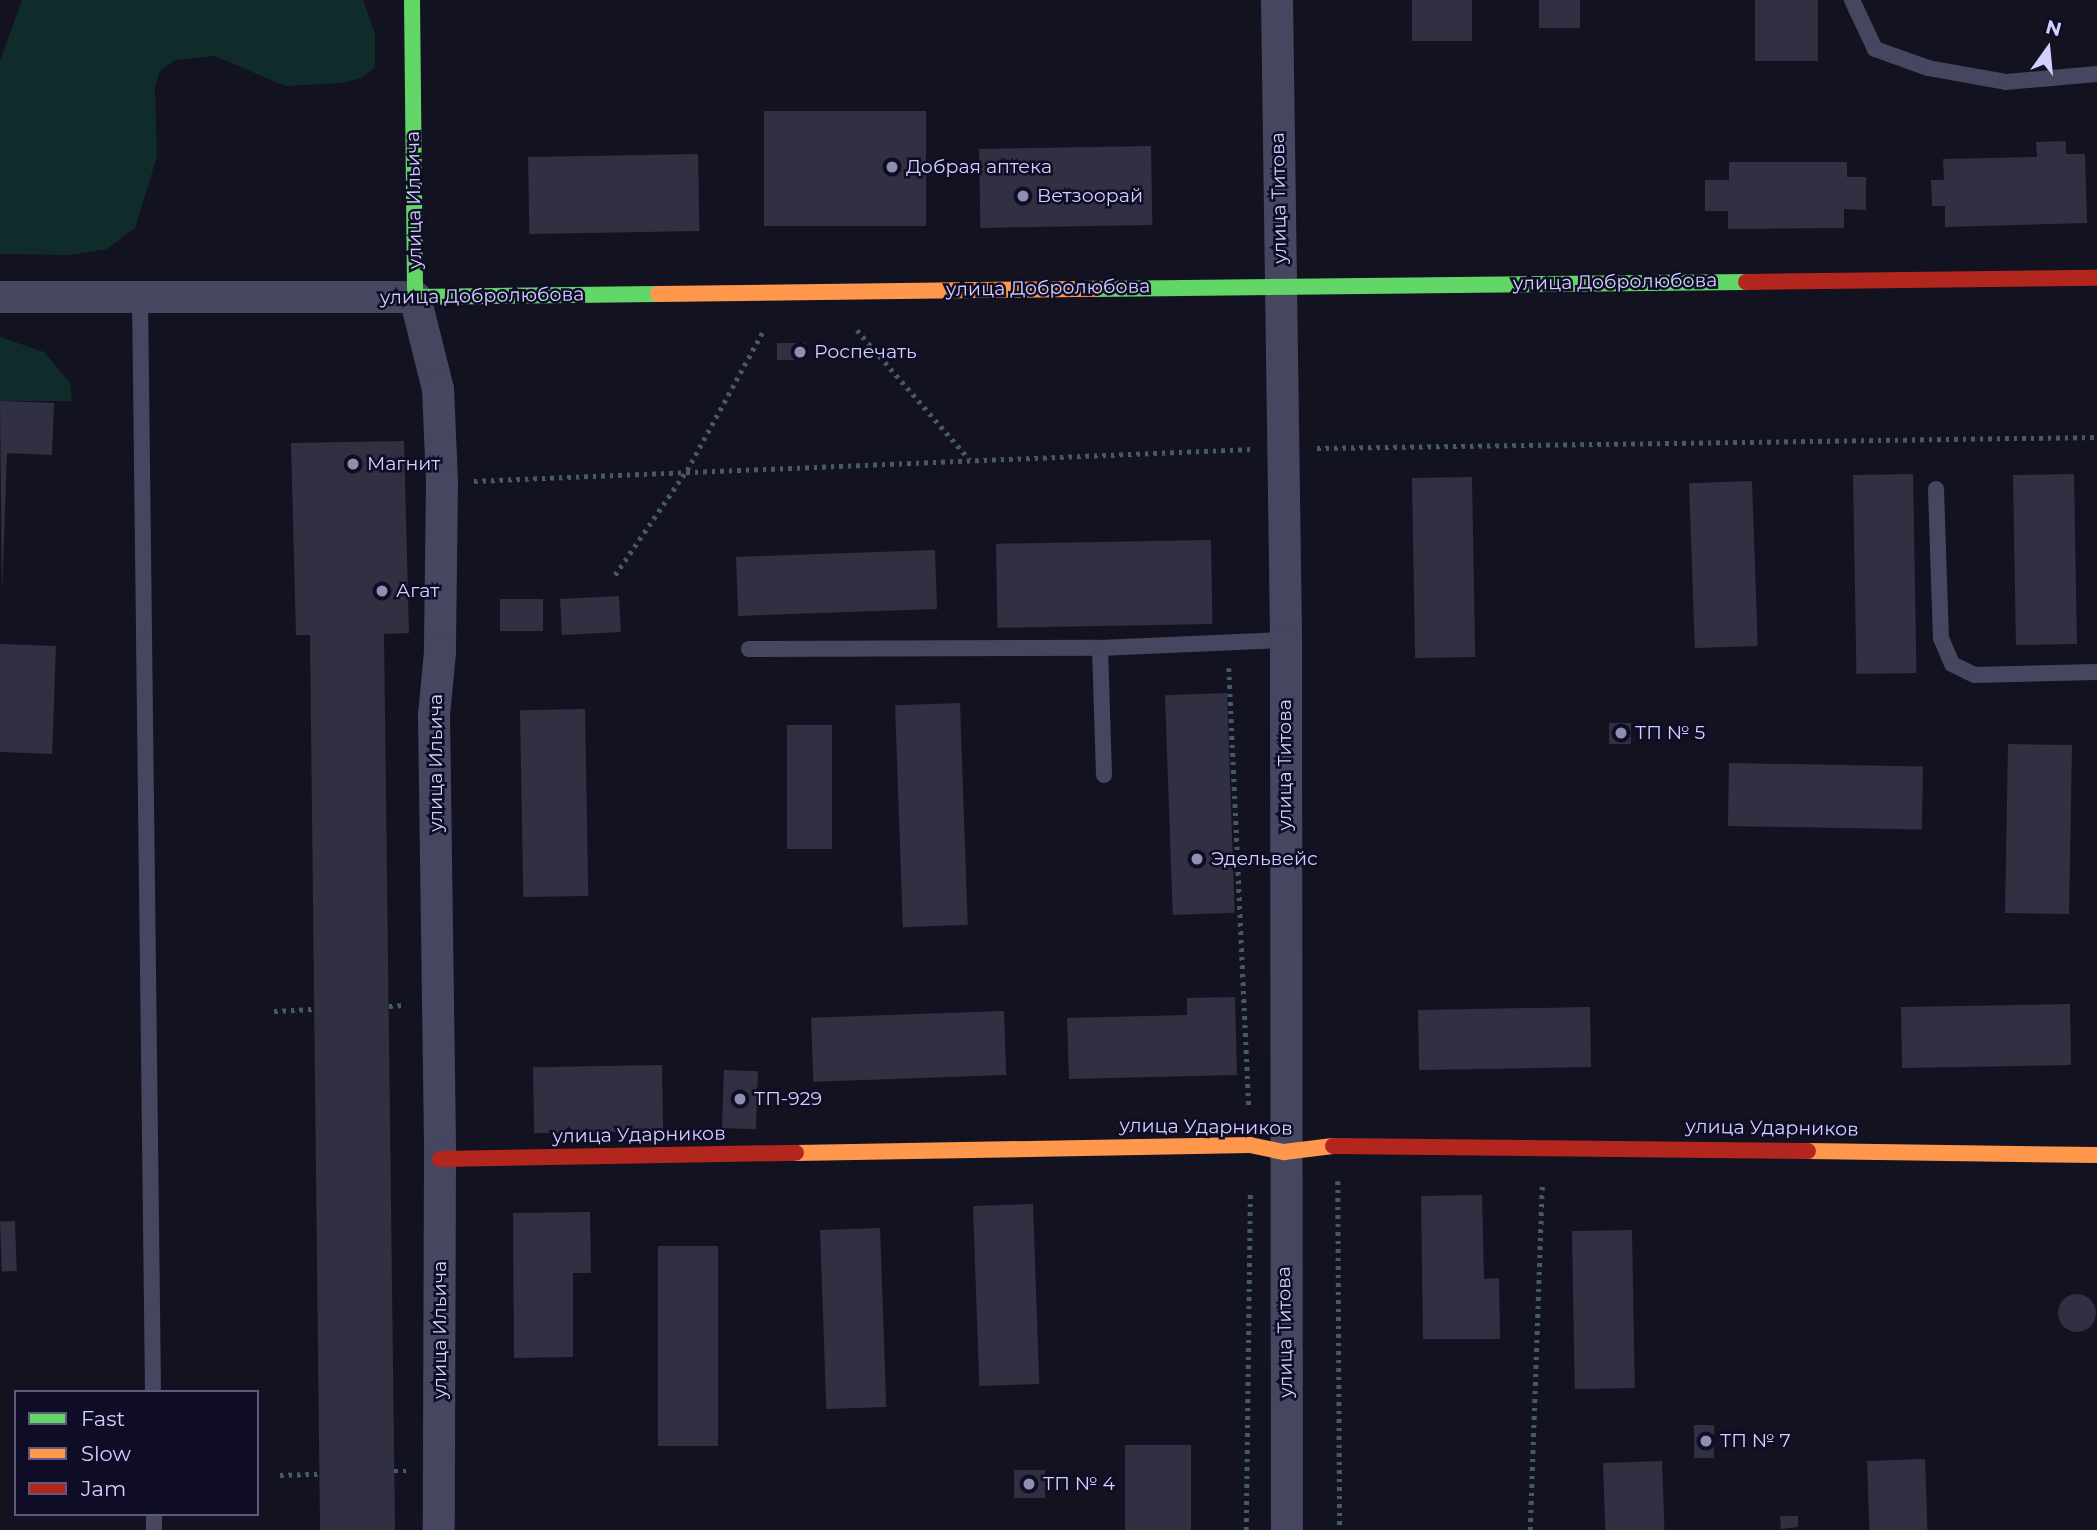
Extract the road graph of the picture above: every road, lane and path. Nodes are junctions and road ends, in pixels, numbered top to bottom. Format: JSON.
{"nodes":[{"id":1,"x":412,"y":0,"type":"edge"},
{"id":2,"x":1276,"y":0,"type":"edge"},
{"id":3,"x":1852,"y":0,"type":"edge"},
{"id":4,"x":2097,"y":74,"type":"edge"},
{"id":5,"x":2097,"y":278,"type":"edge"},
{"id":6,"x":1280,"y":285,"type":"junction"},
{"id":7,"x":140,"y":296,"type":"junction"},
{"id":8,"x":0,"y":297,"type":"edge"},
{"id":9,"x":415,"y":297,"type":"junction"},
{"id":10,"x":849,"y":320,"type":"dead end"},
{"id":11,"x":768,"y":322,"type":"dead end"},
{"id":12,"x":2097,"y":437,"type":"edge"},
{"id":13,"x":1283,"y":448,"type":"junction"},
{"id":14,"x":970,"y":460,"type":"junction"},
{"id":15,"x":687,"y":470,"type":"junction"},
{"id":16,"x":442,"y":482,"type":"junction"},
{"id":17,"x":1936,"y":489,"type":"dead end"},
{"id":18,"x":615,"y":575,"type":"dead end"},
{"id":19,"x":1286,"y":640,"type":"junction"},
{"id":20,"x":1228,"y":643,"type":"junction"},
{"id":21,"x":1100,"y":648,"type":"junction"},
{"id":22,"x":749,"y":649,"type":"dead end"},
{"id":23,"x":2097,"y":672,"type":"edge"},
{"id":24,"x":1104,"y":775,"type":"dead end"},
{"id":25,"x":313,"y":1009,"type":"dead end"},
{"id":26,"x":274,"y":1011,"type":"dead end"},
{"id":27,"x":1250,"y":1145,"type":"junction"},
{"id":28,"x":1338,"y":1145,"type":"junction"},
{"id":29,"x":1543,"y":1145,"type":"junction"},
{"id":30,"x":1284,"y":1152,"type":"junction"},
{"id":31,"x":2097,"y":1155,"type":"edge"},
{"id":32,"x":440,"y":1159,"type":"junction"},
{"id":33,"x":153,"y":1390,"type":"edge"},
{"id":34,"x":318,"y":1474,"type":"dead end"},
{"id":35,"x":280,"y":1475,"type":"dead end"},
{"id":36,"x":439,"y":1530,"type":"edge"},
{"id":37,"x":1246,"y":1530,"type":"edge"},
{"id":38,"x":1287,"y":1530,"type":"edge"},
{"id":39,"x":1340,"y":1530,"type":"edge"},
{"id":40,"x":1530,"y":1530,"type":"edge"}],
"edges":[{"from":1,"to":9,"type":"street","name":"улица Ильича"},
{"from":2,"to":6,"type":"street","name":"улица Титова"},
{"from":3,"to":4,"type":"lane"},
{"from":5,"to":6,"type":"street","name":"улица Добролюбова"},
{"from":6,"to":9,"type":"street","name":"улица Добролюбова"},
{"from":6,"to":13,"type":"street","name":"улица Титова"},
{"from":7,"to":8,"type":"street","name":"улица Добролюбова"},
{"from":7,"to":9,"type":"street","name":"улица Добролюбова"},
{"from":7,"to":33,"type":"lane"},
{"from":9,"to":16,"type":"street","name":"улица Ильича"},
{"from":10,"to":14,"type":"path"},
{"from":11,"to":15,"type":"path"},
{"from":12,"to":13,"type":"path"},
{"from":13,"to":14,"type":"path"},
{"from":13,"to":19,"type":"street","name":"улица Титова"},
{"from":14,"to":15,"type":"path"},
{"from":15,"to":16,"type":"path"},
{"from":15,"to":18,"type":"path"},
{"from":16,"to":32,"type":"street","name":"улица Ильича"},
{"from":17,"to":23,"type":"lane"},
{"from":19,"to":20,"type":"lane"},
{"from":19,"to":30,"type":"street","name":"улица Титова"},
{"from":20,"to":21,"type":"lane"},
{"from":20,"to":27,"type":"path"},
{"from":21,"to":22,"type":"lane"},
{"from":21,"to":24,"type":"lane"},
{"from":25,"to":26,"type":"path"},
{"from":27,"to":30,"type":"street","name":"улица Ударников"},
{"from":27,"to":32,"type":"street","name":"улица Ударников"},
{"from":27,"to":37,"type":"path"},
{"from":28,"to":29,"type":"street","name":"улица Ударников"},
{"from":28,"to":30,"type":"street","name":"улица Ударников"},
{"from":28,"to":39,"type":"path"},
{"from":29,"to":31,"type":"street","name":"улица Ударников"},
{"from":29,"to":40,"type":"path"},
{"from":30,"to":38,"type":"street","name":"улица Титова"},
{"from":32,"to":36,"type":"street","name":"улица Ильича"},
{"from":34,"to":35,"type":"path"}]}
